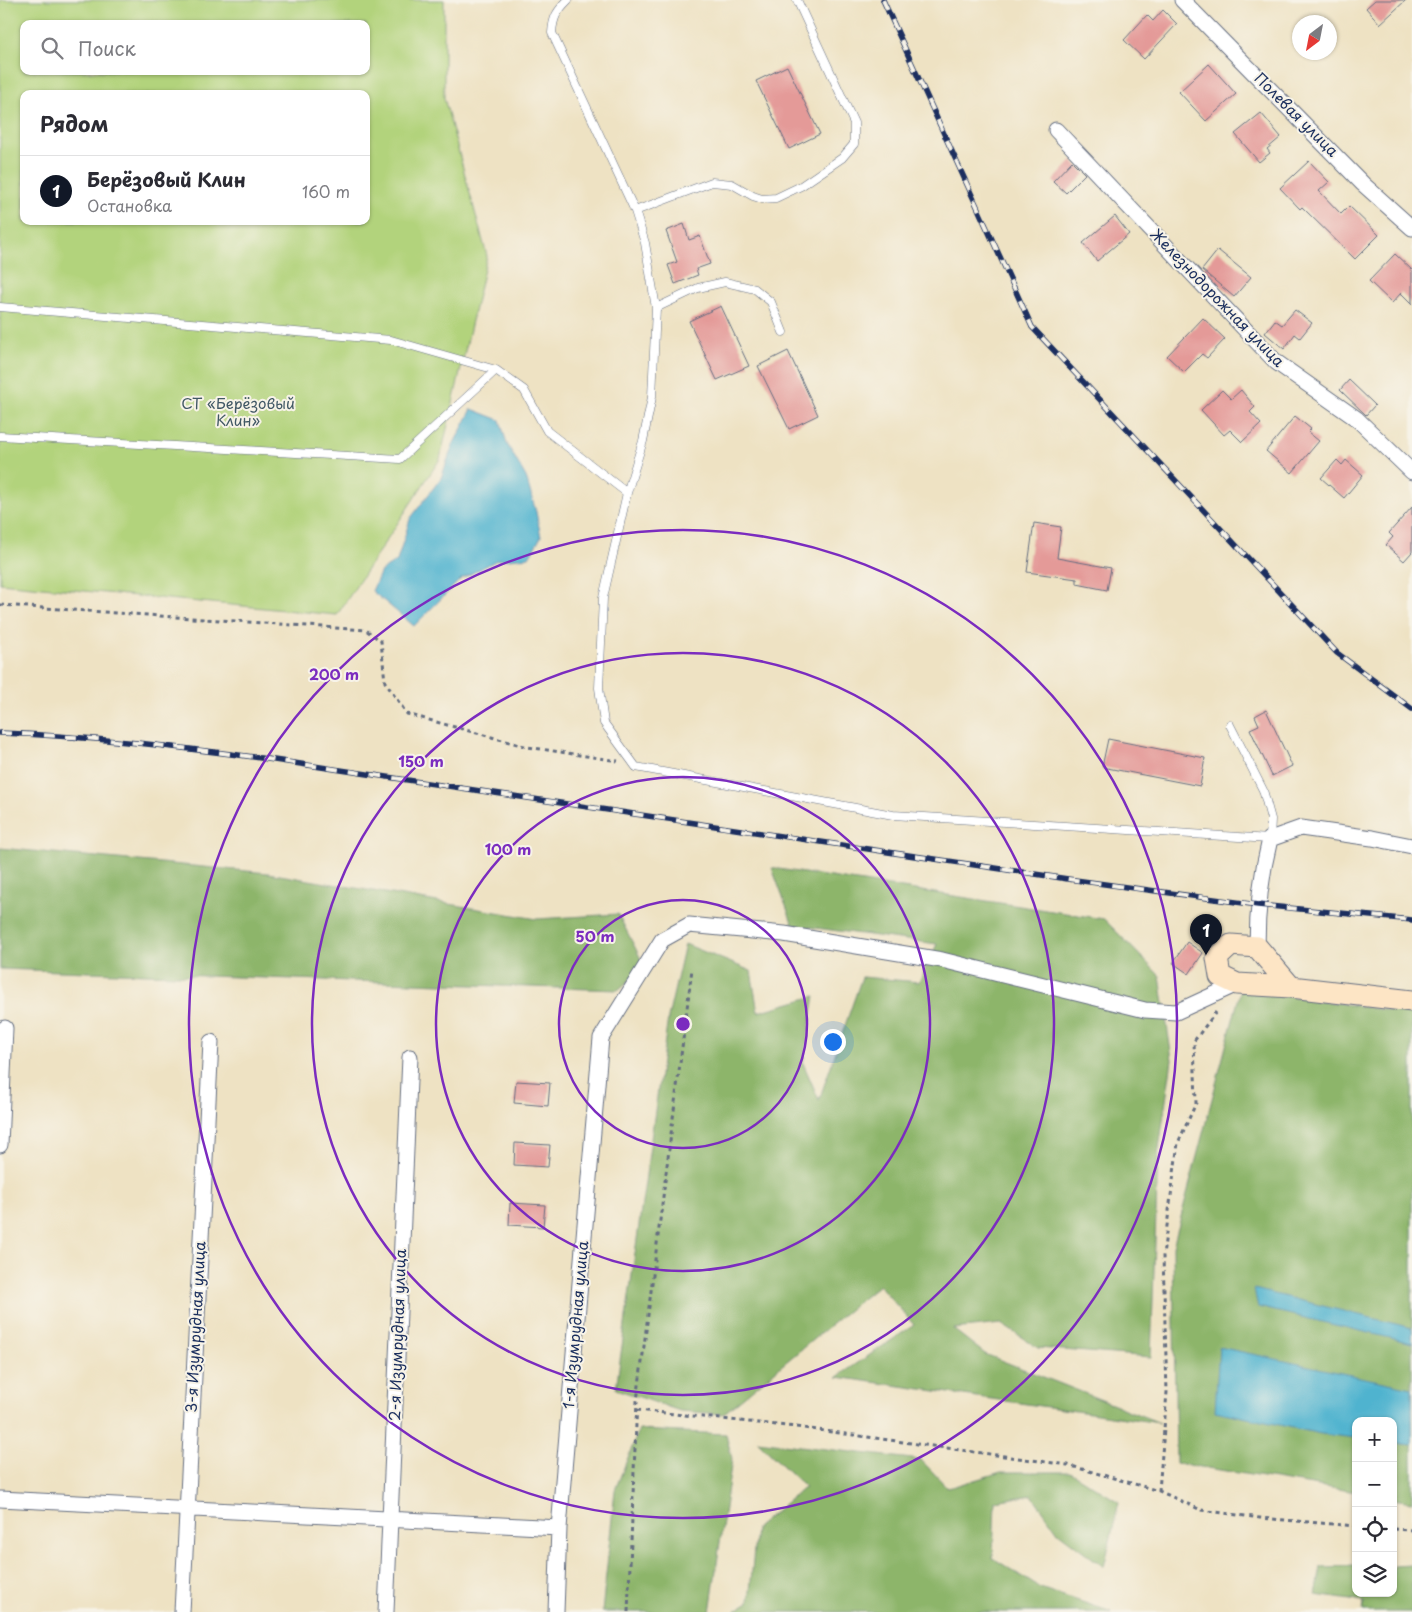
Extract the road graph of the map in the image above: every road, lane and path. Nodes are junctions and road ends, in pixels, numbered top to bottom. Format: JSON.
{"nodes":[{"id":1,"x":568,"y":0,"type":"edge"},
{"id":2,"x":798,"y":0,"type":"edge"},
{"id":3,"x":1182,"y":0,"type":"edge"},
{"id":4,"x":1056,"y":130,"type":"dead end"},
{"id":5,"x":635,"y":211,"type":"junction"},
{"id":6,"x":1412,"y":228,"type":"edge"},
{"id":7,"x":0,"y":308,"type":"edge"},
{"id":8,"x":656,"y":308,"type":"junction"},
{"id":9,"x":783,"y":332,"type":"dead end"},
{"id":10,"x":496,"y":370,"type":"junction"},
{"id":11,"x":0,"y":436,"type":"edge"},
{"id":12,"x":1412,"y":472,"type":"edge"},
{"id":13,"x":628,"y":492,"type":"junction"},
{"id":14,"x":0,"y":605,"type":"edge"},
{"id":15,"x":1230,"y":725,"type":"dead end"},
{"id":16,"x":633,"y":763,"type":"junction"},
{"id":17,"x":1270,"y":839,"type":"junction"},
{"id":18,"x":1412,"y":846,"type":"edge"},
{"id":19,"x":1257,"y":947,"type":"junction"},
{"id":20,"x":692,"y":969,"type":"dead end"},
{"id":21,"x":1236,"y":984,"type":"junction"},
{"id":22,"x":1291,"y":987,"type":"junction"},
{"id":23,"x":1412,"y":1001,"type":"edge"},
{"id":24,"x":6,"y":1028,"type":"dead end"},
{"id":25,"x":211,"y":1042,"type":"dead end"},
{"id":26,"x":410,"y":1058,"type":"dead end"},
{"id":27,"x":0,"y":1145,"type":"edge"},
{"id":28,"x":637,"y":1410,"type":"junction"},
{"id":29,"x":1159,"y":1491,"type":"junction"},
{"id":30,"x":0,"y":1499,"type":"edge"},
{"id":31,"x":187,"y":1508,"type":"junction"},
{"id":32,"x":390,"y":1518,"type":"junction"},
{"id":33,"x":1352,"y":1526,"type":"edge"},
{"id":34,"x":559,"y":1528,"type":"junction"},
{"id":35,"x":1397,"y":1529,"type":"edge"},
{"id":36,"x":1412,"y":1530,"type":"edge"},
{"id":37,"x":182,"y":1612,"type":"edge"},
{"id":38,"x":386,"y":1612,"type":"edge"},
{"id":39,"x":556,"y":1612,"type":"edge"},
{"id":40,"x":628,"y":1612,"type":"edge"}],
"edges":[{"from":1,"to":5,"type":"lane"},
{"from":2,"to":5,"type":"lane"},
{"from":3,"to":6,"type":"street","name":"Полевая улица"},
{"from":4,"to":12,"type":"street","name":"Железнодорожная улица"},
{"from":5,"to":8,"type":"lane"},
{"from":7,"to":10,"type":"lane"},
{"from":8,"to":9,"type":"lane"},
{"from":8,"to":13,"type":"lane"},
{"from":10,"to":11,"type":"lane"},
{"from":10,"to":13,"type":"lane"},
{"from":13,"to":16,"type":"lane"},
{"from":14,"to":16,"type":"path"},
{"from":15,"to":17,"type":"lane"},
{"from":16,"to":17,"type":"lane"},
{"from":17,"to":18,"type":"street"},
{"from":17,"to":19,"type":"street"},
{"from":19,"to":21,"type":"street"},
{"from":19,"to":22,"type":"street"},
{"from":20,"to":28,"type":"path"},
{"from":21,"to":22,"type":"street"},
{"from":21,"to":29,"type":"path"},
{"from":21,"to":34,"type":"street","name":"1-я Изумрудная улица"},
{"from":22,"to":23,"type":"street"},
{"from":24,"to":27,"type":"street"},
{"from":25,"to":31,"type":"street","name":"3-я Изумрудная улица"},
{"from":26,"to":32,"type":"street","name":"2-я Изумрудная улица"},
{"from":28,"to":29,"type":"path"},
{"from":28,"to":40,"type":"path"},
{"from":29,"to":33,"type":"path"},
{"from":30,"to":31,"type":"street"},
{"from":31,"to":32,"type":"street"},
{"from":31,"to":37,"type":"street","name":"3-я Изумрудная улица"},
{"from":32,"to":34,"type":"street"},
{"from":32,"to":38,"type":"street","name":"2-я Изумрудная улица"},
{"from":34,"to":39,"type":"street","name":"1-я Изумрудная улица"},
{"from":35,"to":36,"type":"path"}]}
